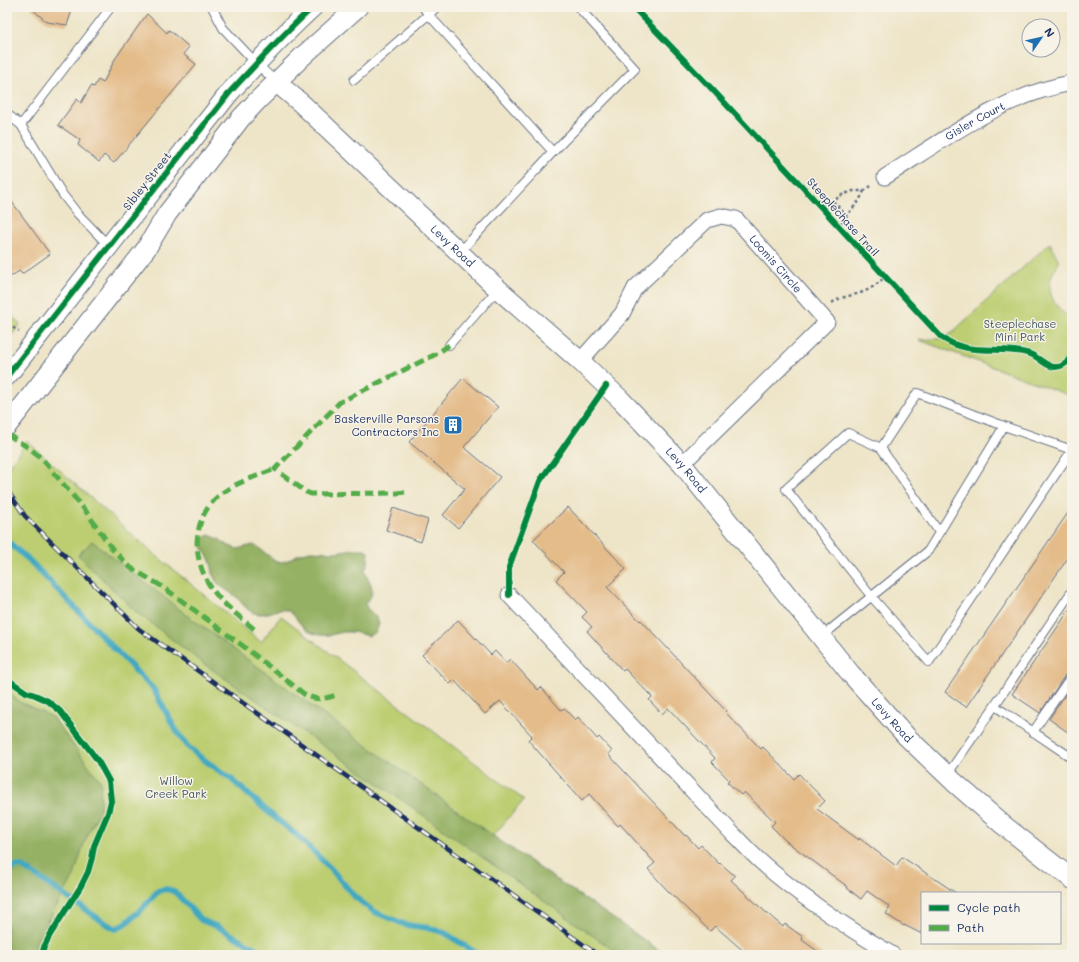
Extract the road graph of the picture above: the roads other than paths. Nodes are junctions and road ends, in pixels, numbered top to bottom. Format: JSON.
{"nodes":[{"id":1,"x":111,"y":7,"type":"edge"},
{"id":2,"x":212,"y":7,"type":"edge"},
{"id":3,"x":313,"y":7,"type":"edge"},
{"id":4,"x":358,"y":7,"type":"edge"},
{"id":5,"x":437,"y":7,"type":"edge"},
{"id":6,"x":578,"y":7,"type":"edge"},
{"id":7,"x":426,"y":10,"type":"edge"},
{"id":8,"x":256,"y":63,"type":"junction"},
{"id":9,"x":354,"y":80,"type":"dead end"},
{"id":10,"x":276,"y":82,"type":"junction"},
{"id":11,"x":1072,"y":83,"type":"edge"},
{"id":12,"x":7,"y":114,"type":"edge"},
{"id":13,"x":21,"y":125,"type":"junction"},
{"id":14,"x":553,"y":152,"type":"junction"},
{"id":15,"x":885,"y":177,"type":"dead end"},
{"id":16,"x":110,"y":246,"type":"junction"},
{"id":17,"x":460,"y":252,"type":"junction"},
{"id":18,"x":498,"y":289,"type":"junction"},
{"id":19,"x":449,"y":345,"type":"dead end"},
{"id":20,"x":580,"y":361,"type":"junction"},
{"id":21,"x":7,"y":376,"type":"edge"},
{"id":22,"x":7,"y":426,"type":"edge"},
{"id":23,"x":1004,"y":426,"type":"junction"},
{"id":24,"x":881,"y":448,"type":"junction"},
{"id":25,"x":682,"y":464,"type":"junction"},
{"id":26,"x":939,"y":532,"type":"junction"},
{"id":27,"x":1072,"y":591,"type":"edge"},
{"id":28,"x":509,"y":595,"type":"dead end"},
{"id":29,"x":871,"y":596,"type":"junction"},
{"id":30,"x":821,"y":637,"type":"junction"},
{"id":31,"x":1072,"y":675,"type":"edge"},
{"id":32,"x":995,"y":706,"type":"junction"},
{"id":33,"x":1033,"y":732,"type":"junction"},
{"id":34,"x":1072,"y":758,"type":"edge"},
{"id":35,"x":947,"y":775,"type":"junction"},
{"id":36,"x":1072,"y":879,"type":"edge"},
{"id":37,"x":893,"y":955,"type":"edge"}],
"edges":[{"from":1,"to":13,"type":"lane"},
{"from":2,"to":8,"type":"lane"},
{"from":3,"to":8,"type":"street","name":"Sibley Street"},
{"from":4,"to":10,"type":"street"},
{"from":5,"to":7,"type":"lane"},
{"from":6,"to":14,"type":"lane"},
{"from":7,"to":9,"type":"lane"},
{"from":7,"to":14,"type":"lane"},
{"from":8,"to":10,"type":"lane"},
{"from":8,"to":16,"type":"street","name":"Sibley Street"},
{"from":10,"to":17,"type":"street","name":"Levy Road"},
{"from":10,"to":22,"type":"street"},
{"from":11,"to":15,"type":"street","name":"Gisler Court"},
{"from":12,"to":13,"type":"lane"},
{"from":13,"to":16,"type":"lane"},
{"from":14,"to":17,"type":"lane"},
{"from":16,"to":21,"type":"street","name":"Sibley Street"},
{"from":17,"to":18,"type":"street","name":"Levy Road"},
{"from":18,"to":19,"type":"lane"},
{"from":18,"to":20,"type":"street","name":"Levy Road"},
{"from":20,"to":25,"type":"street","name":"Levy Road"},
{"from":20,"to":25,"type":"street","name":"Loomis Circle"},
{"from":23,"to":24,"type":"lane"},
{"from":23,"to":26,"type":"lane"},
{"from":23,"to":29,"type":"lane"},
{"from":24,"to":26,"type":"lane"},
{"from":24,"to":29,"type":"lane"},
{"from":25,"to":30,"type":"street","name":"Levy Road"},
{"from":26,"to":29,"type":"lane"},
{"from":27,"to":32,"type":"lane"},
{"from":28,"to":37,"type":"street"},
{"from":29,"to":30,"type":"lane"},
{"from":30,"to":35,"type":"street","name":"Levy Road"},
{"from":31,"to":33,"type":"lane"},
{"from":32,"to":33,"type":"lane"},
{"from":32,"to":35,"type":"lane"},
{"from":33,"to":34,"type":"lane"},
{"from":35,"to":36,"type":"street","name":"Levy Road"}]}
